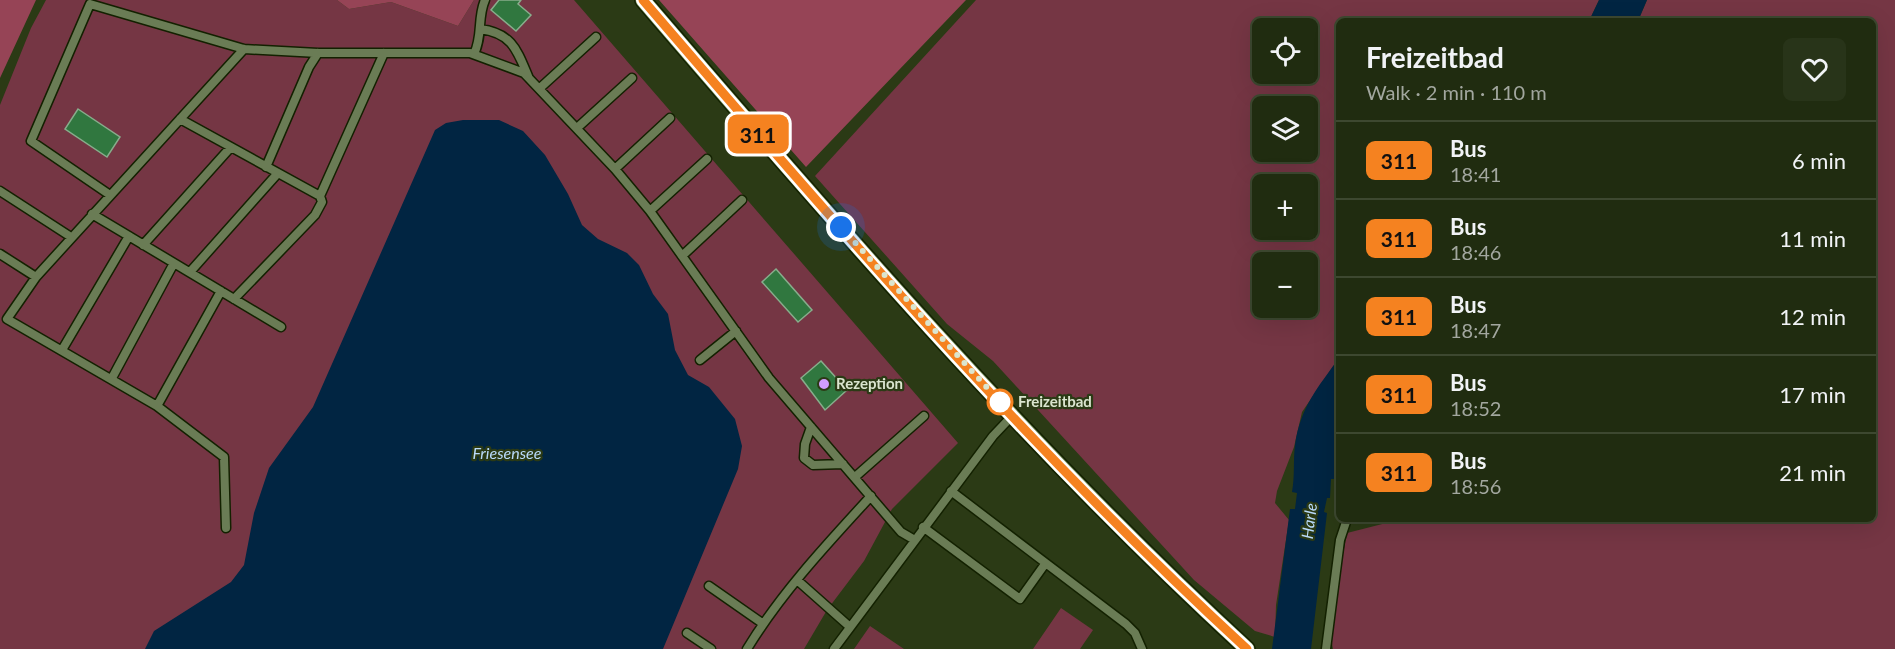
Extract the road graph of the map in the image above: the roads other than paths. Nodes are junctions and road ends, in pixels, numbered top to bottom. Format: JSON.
{"nodes":[{"id":1,"x":485,"y":0,"type":"edge"},
{"id":2,"x":643,"y":0,"type":"edge"},
{"id":3,"x":480,"y":29,"type":"junction"},
{"id":4,"x":596,"y":37,"type":"dead end"},
{"id":5,"x":244,"y":49,"type":"junction"},
{"id":6,"x":318,"y":53,"type":"junction"},
{"id":7,"x":384,"y":53,"type":"junction"},
{"id":8,"x":474,"y":54,"type":"junction"},
{"id":9,"x":528,"y":77,"type":"junction"},
{"id":10,"x":632,"y":78,"type":"dead end"},
{"id":11,"x":540,"y":88,"type":"junction"},
{"id":12,"x":180,"y":118,"type":"junction"},
{"id":13,"x":670,"y":118,"type":"dead end"},
{"id":14,"x":577,"y":128,"type":"junction"},
{"id":15,"x":230,"y":148,"type":"junction"},
{"id":16,"x":707,"y":159,"type":"dead end"},
{"id":17,"x":266,"y":167,"type":"junction"},
{"id":18,"x":615,"y":170,"type":"junction"},
{"id":19,"x":278,"y":173,"type":"junction"},
{"id":20,"x":0,"y":191,"type":"edge"},
{"id":21,"x":110,"y":195,"type":"junction"},
{"id":22,"x":321,"y":196,"type":"junction"},
{"id":23,"x":742,"y":200,"type":"dead end"},
{"id":24,"x":650,"y":211,"type":"junction"},
{"id":25,"x":93,"y":214,"type":"junction"},
{"id":26,"x":129,"y":236,"type":"junction"},
{"id":27,"x":71,"y":237,"type":"junction"},
{"id":28,"x":144,"y":244,"type":"junction"},
{"id":29,"x":0,"y":254,"type":"edge"},
{"id":30,"x":682,"y":256,"type":"junction"},
{"id":31,"x":174,"y":263,"type":"junction"},
{"id":32,"x":190,"y":272,"type":"junction"},
{"id":33,"x":36,"y":277,"type":"junction"},
{"id":34,"x":221,"y":291,"type":"junction"},
{"id":35,"x":234,"y":299,"type":"junction"},
{"id":36,"x":281,"y":327,"type":"dead end"},
{"id":37,"x":736,"y":331,"type":"junction"},
{"id":38,"x":62,"y":350,"type":"junction"},
{"id":39,"x":700,"y":360,"type":"dead end"},
{"id":40,"x":112,"y":378,"type":"junction"},
{"id":41,"x":157,"y":406,"type":"junction"},
{"id":42,"x":924,"y":416,"type":"dead end"},
{"id":43,"x":1012,"y":417,"type":"junction"},
{"id":44,"x":811,"y":427,"type":"junction"},
{"id":45,"x":843,"y":464,"type":"junction"},
{"id":46,"x":855,"y":477,"type":"junction"},
{"id":47,"x":951,"y":491,"type":"junction"},
{"id":48,"x":871,"y":496,"type":"junction"},
{"id":49,"x":1346,"y":522,"type":"edge"},
{"id":50,"x":923,"y":527,"type":"junction"},
{"id":51,"x":226,"y":528,"type":"dead end"},
{"id":52,"x":913,"y":539,"type":"junction"},
{"id":53,"x":1046,"y":564,"type":"junction"},
{"id":54,"x":797,"y":580,"type":"junction"},
{"id":55,"x":709,"y":586,"type":"dead end"},
{"id":56,"x":762,"y":624,"type":"junction"},
{"id":57,"x":850,"y":627,"type":"junction"},
{"id":58,"x":687,"y":633,"type":"dead end"},
{"id":59,"x":711,"y":649,"type":"edge"},
{"id":60,"x":747,"y":649,"type":"edge"},
{"id":61,"x":834,"y":649,"type":"edge"},
{"id":62,"x":1142,"y":649,"type":"edge"},
{"id":63,"x":1247,"y":649,"type":"edge"},
{"id":64,"x":1326,"y":649,"type":"edge"}],
"edges":[{"from":1,"to":3,"type":"lane"},
{"from":2,"to":43,"type":"main road"},
{"from":3,"to":8,"type":"lane"},
{"from":3,"to":9,"type":"lane"},
{"from":4,"to":11,"type":"lane"},
{"from":5,"to":6,"type":"lane"},
{"from":5,"to":12,"type":"lane"},
{"from":5,"to":21,"type":"lane"},
{"from":6,"to":7,"type":"lane"},
{"from":6,"to":17,"type":"lane"},
{"from":7,"to":8,"type":"lane"},
{"from":7,"to":22,"type":"lane"},
{"from":8,"to":9,"type":"lane"},
{"from":9,"to":11,"type":"lane"},
{"from":10,"to":14,"type":"lane"},
{"from":11,"to":14,"type":"lane"},
{"from":12,"to":15,"type":"lane"},
{"from":12,"to":21,"type":"lane"},
{"from":13,"to":18,"type":"lane"},
{"from":14,"to":18,"type":"lane"},
{"from":15,"to":17,"type":"lane"},
{"from":15,"to":28,"type":"lane"},
{"from":16,"to":24,"type":"lane"},
{"from":17,"to":19,"type":"lane"},
{"from":18,"to":24,"type":"lane"},
{"from":19,"to":22,"type":"lane"},
{"from":19,"to":32,"type":"lane"},
{"from":20,"to":27,"type":"lane"},
{"from":21,"to":25,"type":"lane"},
{"from":22,"to":35,"type":"lane"},
{"from":23,"to":30,"type":"lane"},
{"from":24,"to":30,"type":"lane"},
{"from":25,"to":26,"type":"lane"},
{"from":25,"to":27,"type":"lane"},
{"from":26,"to":28,"type":"lane"},
{"from":26,"to":38,"type":"lane"},
{"from":27,"to":33,"type":"lane"},
{"from":28,"to":31,"type":"lane"},
{"from":29,"to":33,"type":"lane"},
{"from":30,"to":37,"type":"lane"},
{"from":31,"to":32,"type":"lane"},
{"from":31,"to":40,"type":"lane"},
{"from":32,"to":34,"type":"lane"},
{"from":33,"to":38,"type":"lane"},
{"from":34,"to":35,"type":"lane"},
{"from":34,"to":41,"type":"lane"},
{"from":35,"to":36,"type":"lane"},
{"from":37,"to":39,"type":"lane"},
{"from":37,"to":44,"type":"lane"},
{"from":38,"to":40,"type":"lane"},
{"from":40,"to":41,"type":"lane"},
{"from":41,"to":51,"type":"lane"},
{"from":42,"to":46,"type":"lane"},
{"from":43,"to":47,"type":"lane"},
{"from":43,"to":63,"type":"main road"},
{"from":44,"to":45,"type":"lane"},
{"from":44,"to":45,"type":"lane"},
{"from":45,"to":46,"type":"lane"},
{"from":46,"to":48,"type":"lane"},
{"from":47,"to":50,"type":"lane"},
{"from":47,"to":53,"type":"lane"},
{"from":48,"to":52,"type":"lane"},
{"from":48,"to":54,"type":"lane"},
{"from":49,"to":64,"type":"lane"},
{"from":50,"to":52,"type":"lane"},
{"from":50,"to":53,"type":"lane"},
{"from":52,"to":57,"type":"lane"},
{"from":53,"to":62,"type":"lane"},
{"from":54,"to":56,"type":"lane"},
{"from":54,"to":57,"type":"lane"},
{"from":55,"to":56,"type":"lane"},
{"from":56,"to":60,"type":"lane"},
{"from":57,"to":61,"type":"lane"},
{"from":58,"to":59,"type":"lane"}]}
